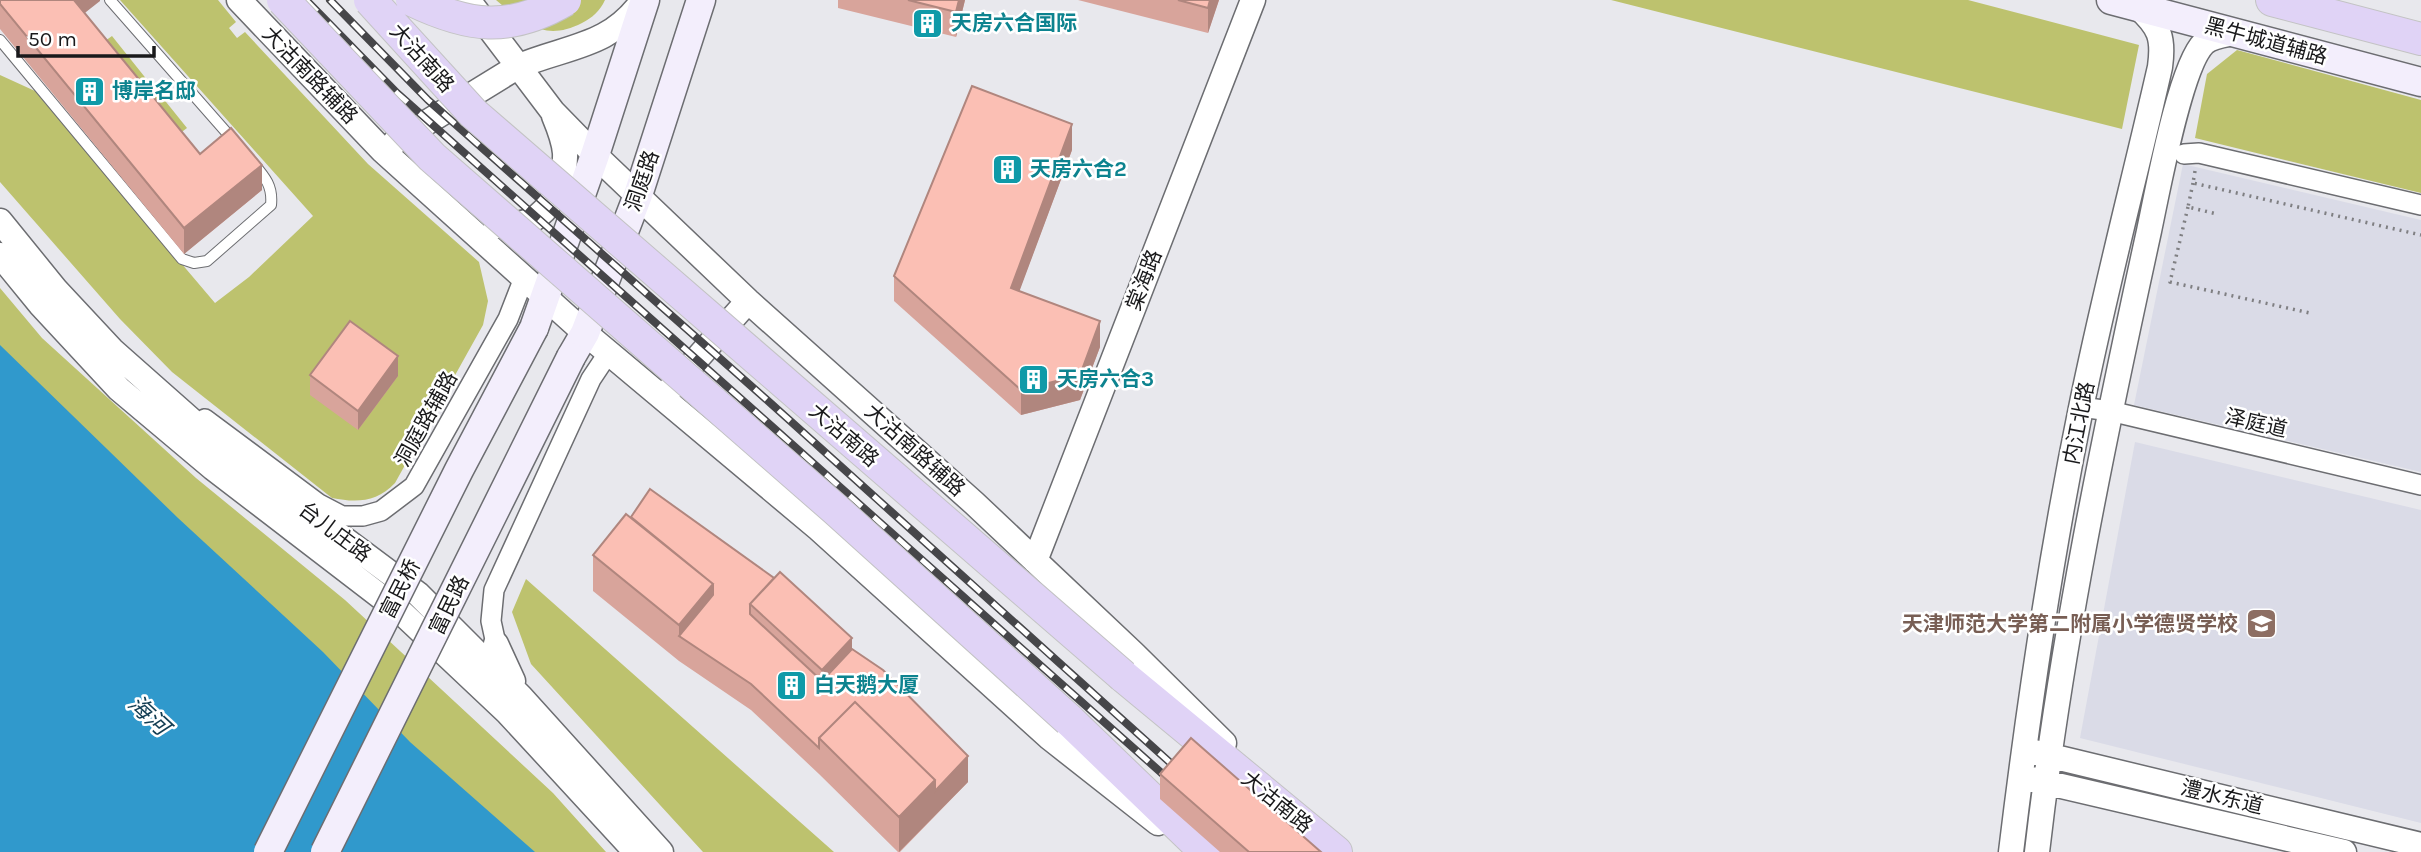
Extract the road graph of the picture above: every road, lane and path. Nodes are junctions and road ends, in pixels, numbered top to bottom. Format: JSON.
{"nodes":[{"id":1,"x":110,"y":0,"type":"edge"},
{"id":2,"x":239,"y":0,"type":"edge"},
{"id":3,"x":283,"y":0,"type":"edge"},
{"id":4,"x":370,"y":0,"type":"edge"},
{"id":5,"x":412,"y":0,"type":"edge"},
{"id":6,"x":468,"y":0,"type":"edge"},
{"id":7,"x":565,"y":0,"type":"edge"},
{"id":8,"x":644,"y":0,"type":"edge"},
{"id":9,"x":701,"y":0,"type":"edge"},
{"id":10,"x":1253,"y":0,"type":"edge"},
{"id":11,"x":2111,"y":0,"type":"edge"},
{"id":12,"x":2272,"y":0,"type":"edge"},
{"id":13,"x":2138,"y":7,"type":"junction"},
{"id":14,"x":2234,"y":33,"type":"junction"},
{"id":15,"x":2421,"y":39,"type":"edge"},
{"id":16,"x":0,"y":40,"type":"edge"},
{"id":17,"x":517,"y":67,"type":"junction"},
{"id":18,"x":2421,"y":82,"type":"edge"},
{"id":19,"x":553,"y":112,"type":"junction"},
{"id":20,"x":240,"y":149,"type":"edge"},
{"id":21,"x":382,"y":150,"type":"junction"},
{"id":22,"x":2191,"y":153,"type":"joint"},
{"id":23,"x":595,"y":155,"type":"junction"},
{"id":24,"x":249,"y":159,"type":"edge"},
{"id":25,"x":2193,"y":183,"type":"junction"},
{"id":26,"x":638,"y":195,"type":"junction"},
{"id":27,"x":2421,"y":205,"type":"edge"},
{"id":28,"x":2188,"y":207,"type":"junction"},
{"id":29,"x":2217,"y":214,"type":"dead end"},
{"id":30,"x":458,"y":217,"type":"junction"},
{"id":31,"x":0,"y":221,"type":"edge"},
{"id":32,"x":2421,"y":235,"type":"edge"},
{"id":33,"x":0,"y":255,"type":"edge"},
{"id":34,"x":524,"y":278,"type":"junction"},
{"id":35,"x":547,"y":296,"type":"junction"},
{"id":36,"x":748,"y":301,"type":"junction"},
{"id":37,"x":2310,"y":313,"type":"dead end"},
{"id":38,"x":585,"y":333,"type":"junction"},
{"id":39,"x":112,"y":350,"type":"junction"},
{"id":40,"x":609,"y":352,"type":"junction"},
{"id":41,"x":570,"y":357,"type":"joint"},
{"id":42,"x":664,"y":397,"type":"junction"},
{"id":43,"x":2081,"y":407,"type":"junction"},
{"id":44,"x":2110,"y":411,"type":"junction"},
{"id":45,"x":2421,"y":485,"type":"edge"},
{"id":46,"x":1035,"y":561,"type":"junction"},
{"id":47,"x":496,"y":644,"type":"joint"},
{"id":48,"x":521,"y":697,"type":"junction"},
{"id":49,"x":2023,"y":751,"type":"junction"},
{"id":50,"x":2048,"y":754,"type":"junction"},
{"id":51,"x":2020,"y":777,"type":"junction"},
{"id":52,"x":2045,"y":781,"type":"junction"},
{"id":53,"x":1325,"y":842,"type":"edge"},
{"id":54,"x":2421,"y":845,"type":"edge"},
{"id":55,"x":268,"y":852,"type":"edge"},
{"id":56,"x":325,"y":852,"type":"edge"},
{"id":57,"x":636,"y":852,"type":"edge"},
{"id":58,"x":661,"y":852,"type":"edge"},
{"id":59,"x":1194,"y":852,"type":"edge"},
{"id":60,"x":1206,"y":852,"type":"edge"},
{"id":61,"x":2011,"y":852,"type":"edge"},
{"id":62,"x":2037,"y":852,"type":"edge"},
{"id":63,"x":2344,"y":852,"type":"edge"}],
"edges":[{"from":1,"to":20,"type":"lane"},
{"from":2,"to":21,"type":"street","name":"大沽南路辅路"},
{"from":3,"to":60,"type":"highway","bridge":true},
{"from":4,"to":53,"type":"highway","name":"大沽南路","bridge":true},
{"from":5,"to":7,"type":"highway","bridge":true},
{"from":6,"to":17,"type":"street","name":"大沽南路辅路"},
{"from":8,"to":17,"type":"street"},
{"from":8,"to":23,"type":"main road"},
{"from":9,"to":26,"type":"main road","name":"洞庭路"},
{"from":10,"to":46,"type":"street","name":"棠海路"},
{"from":11,"to":13,"type":"main road","name":"黑牛城道辅路"},
{"from":12,"to":15,"type":"highway"},
{"from":13,"to":14,"type":"main road","name":"黑牛城道辅路"},
{"from":13,"to":43,"type":"street","name":"内江北路"},
{"from":14,"to":18,"type":"main road","name":"黑牛城道辅路"},
{"from":14,"to":44,"type":"street","name":"内江北路"},
{"from":16,"to":24,"type":"lane"},
{"from":17,"to":19,"type":"street","name":"大沽南路辅路"},
{"from":17,"to":21,"type":"street"},
{"from":19,"to":23,"type":"street","name":"大沽南路辅路"},
{"from":19,"to":30,"type":"street"},
{"from":21,"to":30,"type":"street","name":"大沽南路辅路"},
{"from":22,"to":25,"type":"path"},
{"from":22,"to":27,"type":"street"},
{"from":23,"to":26,"type":"street","name":"大沽南路辅路"},
{"from":23,"to":35,"type":"main road"},
{"from":25,"to":28,"type":"path"},
{"from":25,"to":32,"type":"path"},
{"from":26,"to":36,"type":"street","name":"大沽南路辅路"},
{"from":26,"to":38,"type":"main road","name":"洞庭路"},
{"from":28,"to":29,"type":"path"},
{"from":28,"to":37,"type":"path"},
{"from":30,"to":34,"type":"street","name":"大沽南路辅路"},
{"from":31,"to":39,"type":"street","name":"台儿庄路"},
{"from":33,"to":57,"type":"street","name":"台儿庄路"},
{"from":34,"to":35,"type":"street","name":"大沽南路辅路"},
{"from":34,"to":39,"type":"street","name":"洞庭路辅路"},
{"from":35,"to":38,"type":"street","name":"大沽南路辅路"},
{"from":35,"to":55,"type":"main road","name":"富民桥","bridge":true},
{"from":36,"to":42,"type":"street"},
{"from":36,"to":46,"type":"street","name":"大沽南路辅路"},
{"from":38,"to":40,"type":"street","name":"大沽南路辅路"},
{"from":38,"to":41,"type":"main road","name":"洞庭路"},
{"from":39,"to":48,"type":"street","name":"台儿庄路"},
{"from":40,"to":42,"type":"street"},
{"from":40,"to":47,"type":"street"},
{"from":41,"to":56,"type":"main road","name":"富民路","bridge":true},
{"from":42,"to":59,"type":"street"},
{"from":43,"to":44,"type":"street","name":"泽庭道"},
{"from":43,"to":49,"type":"street","name":"内江北路"},
{"from":44,"to":45,"type":"street","name":"泽庭道"},
{"from":44,"to":50,"type":"street","name":"内江北路"},
{"from":46,"to":53,"type":"street","name":"大沽南路辅路"},
{"from":47,"to":48,"type":"street"},
{"from":48,"to":58,"type":"street","name":"台儿庄路"},
{"from":49,"to":50,"type":"street","name":"澧水东道"},
{"from":49,"to":51,"type":"street","name":"内江北路"},
{"from":50,"to":52,"type":"street","name":"内江北路"},
{"from":50,"to":54,"type":"street","name":"澧水东道"},
{"from":51,"to":52,"type":"street","name":"澧水东道"},
{"from":51,"to":61,"type":"street","name":"内江北路"},
{"from":52,"to":62,"type":"street","name":"内江北路"},
{"from":52,"to":63,"type":"street","name":"澧水东道"}]}
